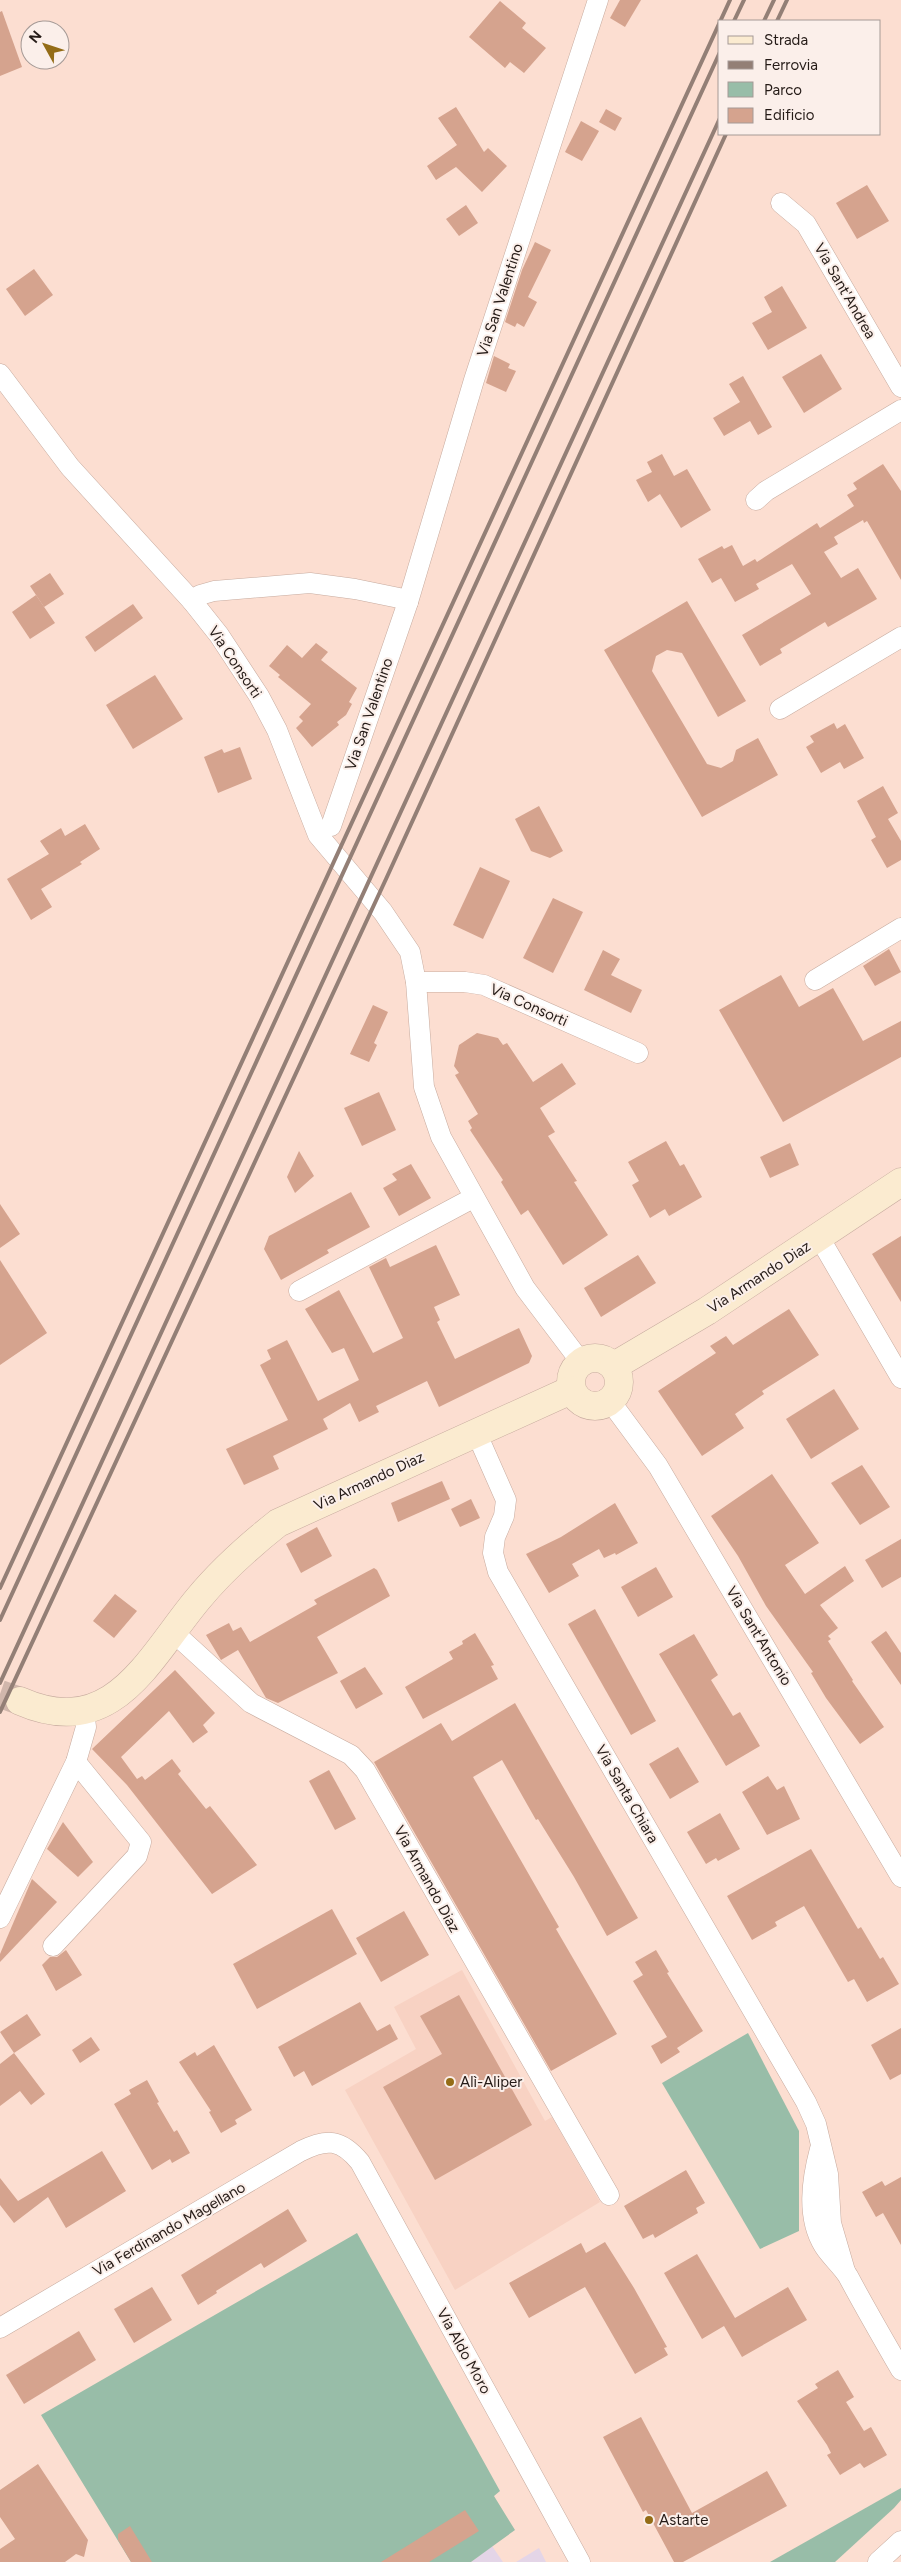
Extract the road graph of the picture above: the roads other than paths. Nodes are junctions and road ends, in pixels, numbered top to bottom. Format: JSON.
{"nodes":[{"id":1,"x":598,"y":0,"type":"edge"},
{"id":2,"x":781,"y":203,"type":"dead end"},
{"id":3,"x":0,"y":374,"type":"edge"},
{"id":4,"x":901,"y":387,"type":"edge"},
{"id":5,"x":901,"y":410,"type":"edge"},
{"id":6,"x":756,"y":500,"type":"dead end"},
{"id":7,"x":192,"y":601,"type":"junction"},
{"id":8,"x":408,"y":602,"type":"junction"},
{"id":9,"x":901,"y":637,"type":"edge"},
{"id":10,"x":780,"y":709,"type":"dead end"},
{"id":11,"x":331,"y":826,"type":"dead end"},
{"id":12,"x":901,"y":928,"type":"edge"},
{"id":13,"x":815,"y":980,"type":"dead end"},
{"id":14,"x":416,"y":982,"type":"junction"},
{"id":15,"x":638,"y":1053,"type":"dead end"},
{"id":16,"x":901,"y":1182,"type":"edge"},
{"id":17,"x":474,"y":1198,"type":"junction"},
{"id":18,"x":819,"y":1237,"type":"junction"},
{"id":19,"x":299,"y":1291,"type":"dead end"},
{"id":20,"x":580,"y":1362,"type":"junction"},
{"id":21,"x":614,"y":1366,"type":"junction"},
{"id":22,"x":901,"y":1378,"type":"edge"},
{"id":23,"x":571,"y":1390,"type":"junction"},
{"id":24,"x":610,"y":1401,"type":"junction"},
{"id":25,"x":476,"y":1432,"type":"junction"},
{"id":26,"x":172,"y":1631,"type":"junction"},
{"id":27,"x":20,"y":1700,"type":"tunnel mouth"},
{"id":28,"x":84,"y":1711,"type":"junction"},
{"id":29,"x":76,"y":1762,"type":"junction"},
{"id":30,"x":901,"y":1877,"type":"edge"},
{"id":31,"x":0,"y":1918,"type":"edge"},
{"id":32,"x":53,"y":1946,"type":"dead end"},
{"id":33,"x":341,"y":2145,"type":"joint"},
{"id":34,"x":609,"y":2196,"type":"dead end"},
{"id":35,"x":0,"y":2328,"type":"edge"},
{"id":36,"x":901,"y":2370,"type":"edge"},
{"id":37,"x":901,"y":2542,"type":"edge"},
{"id":38,"x":580,"y":2562,"type":"edge"},
{"id":39,"x":878,"y":2562,"type":"edge"}],
"edges":[{"from":1,"to":8,"type":"street","name":"Via San Valentino"},
{"from":2,"to":4,"type":"street","name":"Via Sant'Andrea"},
{"from":3,"to":7,"type":"street","name":"Via Consorti"},
{"from":5,"to":6,"type":"street"},
{"from":7,"to":8,"type":"street"},
{"from":7,"to":14,"type":"street","name":"Via Consorti"},
{"from":8,"to":11,"type":"street","name":"Via San Valentino"},
{"from":9,"to":10,"type":"street"},
{"from":12,"to":13,"type":"street"},
{"from":14,"to":15,"type":"street","name":"Via Consorti"},
{"from":14,"to":17,"type":"street","name":"Via Consorti"},
{"from":16,"to":18,"type":"street","name":"Via Armando Diaz"},
{"from":17,"to":19,"type":"street"},
{"from":17,"to":20,"type":"street","name":"Via Consorti"},
{"from":18,"to":21,"type":"street","name":"Via Armando Diaz"},
{"from":18,"to":22,"type":"street"},
{"from":20,"to":21,"type":"street"},
{"from":20,"to":23,"type":"street"},
{"from":21,"to":24,"type":"street"},
{"from":23,"to":24,"type":"street"},
{"from":23,"to":25,"type":"street","name":"Via Armando Diaz"},
{"from":24,"to":30,"type":"street","name":"Via Sant'Antonio"},
{"from":25,"to":26,"type":"street","name":"Via Armando Diaz"},
{"from":25,"to":36,"type":"street","name":"Via Santa Chiara"},
{"from":26,"to":28,"type":"street","name":"Via Armando Diaz"},
{"from":26,"to":34,"type":"street","name":"Via Armando Diaz"},
{"from":27,"to":28,"type":"street","name":"Via Armando Diaz"},
{"from":28,"to":29,"type":"street"},
{"from":29,"to":31,"type":"street"},
{"from":29,"to":32,"type":"street"},
{"from":33,"to":35,"type":"street","name":"Via Ferdinando Magellano"},
{"from":33,"to":38,"type":"street","name":"Via Aldo Moro"},
{"from":37,"to":39,"type":"street"}]}
